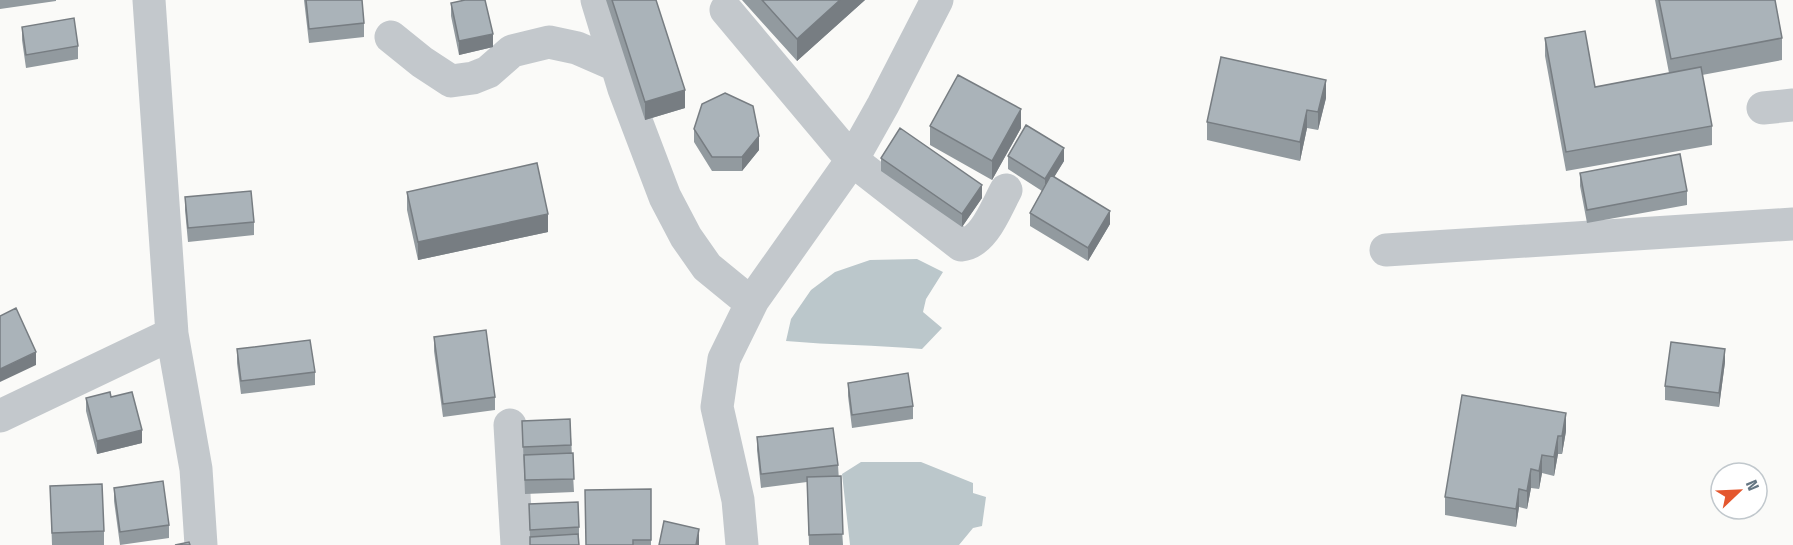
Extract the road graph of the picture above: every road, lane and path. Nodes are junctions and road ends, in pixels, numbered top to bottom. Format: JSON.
{"nodes":[{"id":1,"x":149,"y":0,"type":"edge"},
{"id":2,"x":597,"y":0,"type":"edge"},
{"id":3,"x":936,"y":0,"type":"edge"},
{"id":4,"x":726,"y":10,"type":"dead end"},
{"id":5,"x":391,"y":37,"type":"dead end"},
{"id":6,"x":616,"y":65,"type":"junction"},
{"id":7,"x":852,"y":160,"type":"junction"},
{"id":8,"x":1006,"y":190,"type":"dead end"},
{"id":9,"x":1793,"y":224,"type":"edge"},
{"id":10,"x":1386,"y":250,"type":"dead end"},
{"id":11,"x":751,"y":303,"type":"junction"},
{"id":12,"x":172,"y":334,"type":"junction"},
{"id":13,"x":0,"y":416,"type":"edge"},
{"id":14,"x":510,"y":425,"type":"dead end"},
{"id":15,"x":201,"y":545,"type":"edge"},
{"id":16,"x":517,"y":545,"type":"edge"},
{"id":17,"x":742,"y":545,"type":"edge"}],
"edges":[{"from":1,"to":12,"type":"street"},
{"from":2,"to":6,"type":"street"},
{"from":3,"to":7,"type":"street"},
{"from":4,"to":7,"type":"street"},
{"from":5,"to":6,"type":"street"},
{"from":6,"to":11,"type":"street"},
{"from":7,"to":8,"type":"street"},
{"from":7,"to":11,"type":"street"},
{"from":9,"to":10,"type":"street"},
{"from":11,"to":17,"type":"street"},
{"from":12,"to":13,"type":"street"},
{"from":12,"to":15,"type":"street"},
{"from":14,"to":16,"type":"street"}]}
